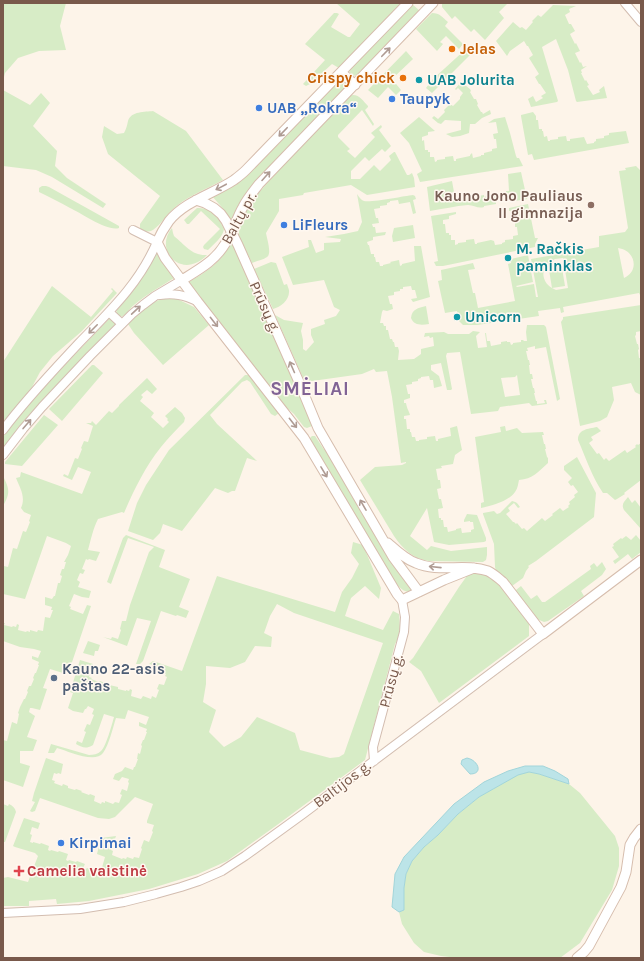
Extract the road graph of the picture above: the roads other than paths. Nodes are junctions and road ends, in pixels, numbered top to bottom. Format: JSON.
{"nodes":[{"id":1,"x":408,"y":3,"type":"edge"},
{"id":2,"x":432,"y":3,"type":"edge"},
{"id":3,"x":625,"y":3,"type":"edge"},
{"id":4,"x":641,"y":22,"type":"edge"},
{"id":5,"x":341,"y":72,"type":"junction"},
{"id":6,"x":355,"y":85,"type":"junction"},
{"id":7,"x":196,"y":200,"type":"junction"},
{"id":8,"x":133,"y":230,"type":"dead end"},
{"id":9,"x":232,"y":232,"type":"junction"},
{"id":10,"x":157,"y":242,"type":"junction"},
{"id":11,"x":173,"y":268,"type":"junction"},
{"id":12,"x":197,"y":270,"type":"junction"},
{"id":13,"x":182,"y":280,"type":"junction"},
{"id":14,"x":155,"y":296,"type":"junction"},
{"id":15,"x":197,"y":301,"type":"junction"},
{"id":16,"x":109,"y":312,"type":"junction"},
{"id":17,"x":122,"y":324,"type":"junction"},
{"id":18,"x":318,"y":428,"type":"junction"},
{"id":19,"x":3,"y":430,"type":"edge"},
{"id":20,"x":304,"y":438,"type":"junction"},
{"id":21,"x":3,"y":455,"type":"edge"},
{"id":22,"x":383,"y":538,"type":"junction"},
{"id":23,"x":641,"y":560,"type":"edge"},
{"id":24,"x":474,"y":568,"type":"junction"},
{"id":25,"x":419,"y":592,"type":"junction"},
{"id":26,"x":402,"y":600,"type":"junction"},
{"id":27,"x":543,"y":634,"type":"junction"},
{"id":28,"x":374,"y":761,"type":"junction"},
{"id":29,"x":641,"y":829,"type":"edge"},
{"id":30,"x":3,"y":913,"type":"edge"},
{"id":31,"x":576,"y":958,"type":"edge"}],
"edges":[{"from":1,"to":5,"type":"main road","name":"Baltų pr."},
{"from":6,"to":2,"type":"main road","name":"Baltų pr.","one_way":true},
{"from":3,"to":4,"type":"street"},
{"from":5,"to":6,"type":"main road"},
{"from":5,"to":7,"type":"main road","name":"Baltų pr.","one_way":true},
{"from":9,"to":6,"type":"main road","name":"Baltų pr.","one_way":true},
{"from":7,"to":9,"type":"main road","name":"Prūsų g."},
{"from":7,"to":10,"type":"main road","name":"Baltų pr."},
{"from":8,"to":10,"type":"street"},
{"from":9,"to":12,"type":"main road","name":"Baltų pr."},
{"from":18,"to":9,"type":"main road","name":"Prūsų g.","one_way":true},
{"from":10,"to":11,"type":"main road","name":"Prūsų g."},
{"from":10,"to":16,"type":"street","name":"Baltų pr."},
{"from":11,"to":12,"type":"main road"},
{"from":11,"to":13,"type":"main road","name":"Prūsų g."},
{"from":12,"to":13,"type":"main road","name":"Baltų pr."},
{"from":13,"to":14,"type":"street","name":"Baltų pr."},
{"from":13,"to":15,"type":"main road","name":"Prūsų g."},
{"from":14,"to":15,"type":"street"},
{"from":17,"to":14,"type":"street","name":"Baltų pr.","one_way":true},
{"from":15,"to":20,"type":"main road","name":"Prūsų g.","one_way":true},
{"from":16,"to":17,"type":"street"},
{"from":16,"to":19,"type":"street","name":"Baltų pr.","one_way":true},
{"from":21,"to":17,"type":"street","name":"Baltų pr.","one_way":true},
{"from":18,"to":20,"type":"main road"},
{"from":22,"to":18,"type":"main road","name":"Prūsų g.","one_way":true},
{"from":20,"to":26,"type":"main road","name":"Prūsų g.","one_way":true},
{"from":24,"to":22,"type":"main road","name":"Prūsų g.","one_way":true},
{"from":22,"to":25,"type":"main road","name":"Prūsų g."},
{"from":23,"to":27,"type":"main road","name":"Baltijos g."},
{"from":24,"to":25,"type":"main road"},
{"from":24,"to":27,"type":"main road","name":"Prūsų g."},
{"from":25,"to":26,"type":"main road"},
{"from":26,"to":28,"type":"street","name":"Prūsų g."},
{"from":27,"to":28,"type":"street","name":"Baltijos g."},
{"from":28,"to":30,"type":"street","name":"Baltijos g."},
{"from":29,"to":31,"type":"main road"}]}
